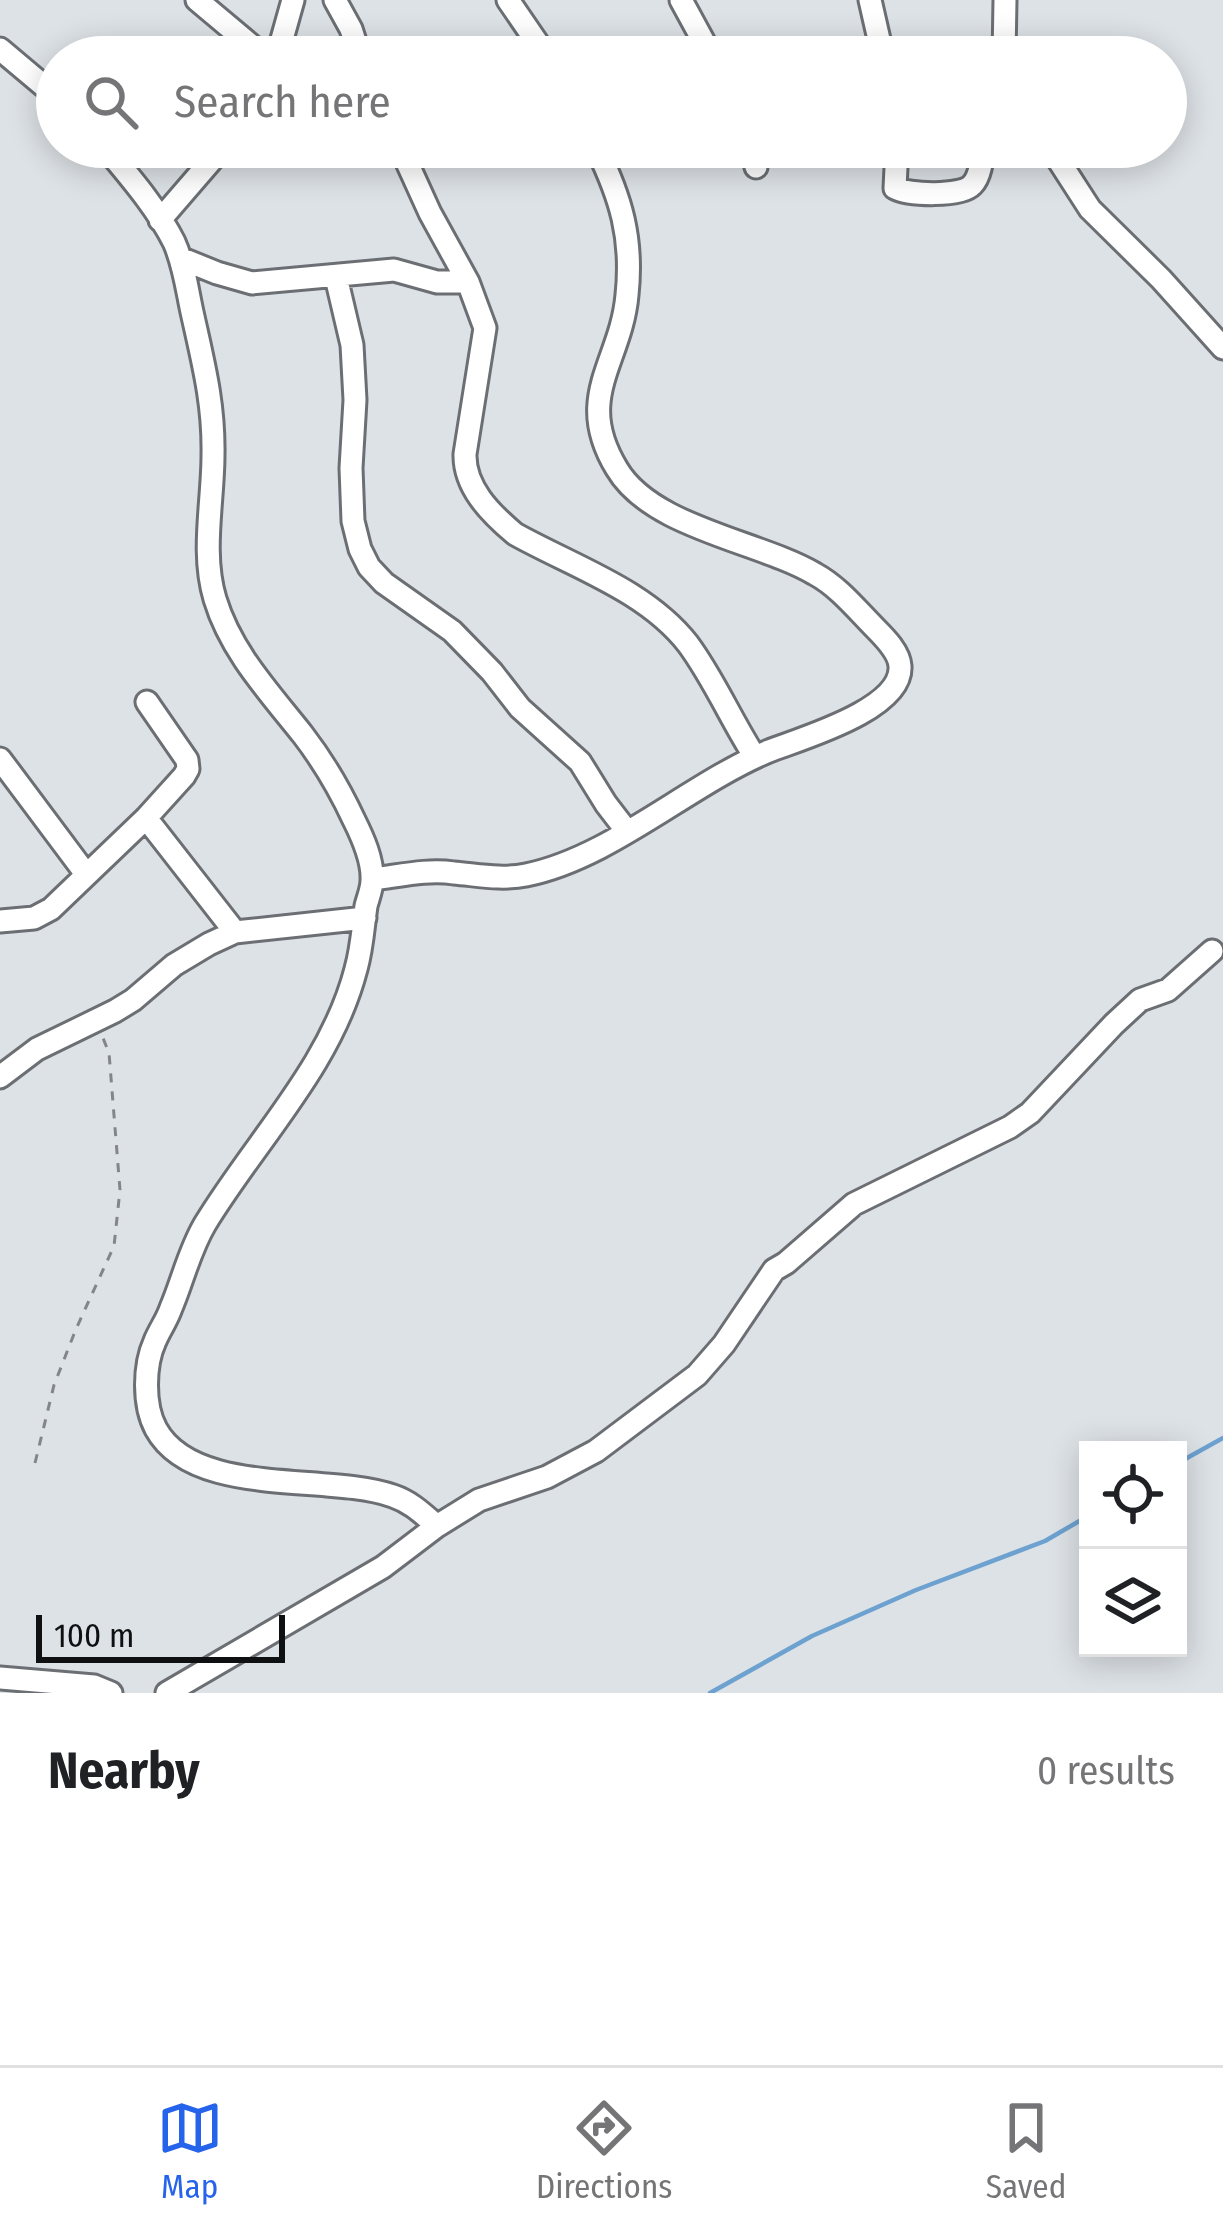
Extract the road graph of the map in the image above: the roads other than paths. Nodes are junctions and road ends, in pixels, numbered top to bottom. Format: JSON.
{"nodes":[{"id":1,"x":197,"y":0,"type":"edge"},
{"id":2,"x":293,"y":0,"type":"edge"},
{"id":3,"x":335,"y":0,"type":"edge"},
{"id":4,"x":508,"y":0,"type":"edge"},
{"id":5,"x":681,"y":0,"type":"edge"},
{"id":6,"x":870,"y":0,"type":"edge"},
{"id":7,"x":1005,"y":0,"type":"edge"},
{"id":8,"x":240,"y":36,"type":"edge"},
{"id":9,"x":283,"y":36,"type":"edge"},
{"id":10,"x":353,"y":36,"type":"edge"},
{"id":11,"x":533,"y":36,"type":"edge"},
{"id":12,"x":701,"y":36,"type":"edge"},
{"id":13,"x":878,"y":36,"type":"edge"},
{"id":14,"x":1004,"y":36,"type":"edge"},
{"id":15,"x":0,"y":49,"type":"edge"},
{"id":16,"x":36,"y":79,"type":"edge"},
{"id":17,"x":121,"y":168,"type":"edge"},
{"id":18,"x":205,"y":168,"type":"edge"},
{"id":19,"x":410,"y":168,"type":"edge"},
{"id":20,"x":606,"y":168,"type":"edge"},
{"id":21,"x":896,"y":168,"type":"edge"},
{"id":22,"x":980,"y":168,"type":"edge"},
{"id":23,"x":1064,"y":168,"type":"edge"},
{"id":24,"x":160,"y":220,"type":"junction"},
{"id":25,"x":181,"y":258,"type":"junction"},
{"id":26,"x":336,"y":277,"type":"junction"},
{"id":27,"x":468,"y":281,"type":"junction"},
{"id":28,"x":1220,"y":339,"type":"edge"},
{"id":29,"x":147,"y":703,"type":"dead end"},
{"id":30,"x":755,"y":757,"type":"junction"},
{"id":31,"x":0,"y":759,"type":"edge"},
{"id":32,"x":146,"y":818,"type":"junction"},
{"id":33,"x":626,"y":830,"type":"junction"},
{"id":34,"x":86,"y":874,"type":"junction"},
{"id":35,"x":373,"y":879,"type":"junction"},
{"id":36,"x":365,"y":918,"type":"junction"},
{"id":37,"x":0,"y":921,"type":"edge"},
{"id":38,"x":235,"y":932,"type":"junction"},
{"id":39,"x":1212,"y":951,"type":"dead end"},
{"id":40,"x":0,"y":1077,"type":"edge"},
{"id":41,"x":437,"y":1526,"type":"junction"},
{"id":42,"x":0,"y":1678,"type":"edge"},
{"id":43,"x":111,"y":1693,"type":"edge"},
{"id":44,"x":166,"y":1693,"type":"edge"}],
"edges":[{"from":1,"to":8,"type":"street"},
{"from":2,"to":9,"type":"street"},
{"from":3,"to":10,"type":"street"},
{"from":4,"to":11,"type":"street"},
{"from":5,"to":12,"type":"street"},
{"from":6,"to":13,"type":"street"},
{"from":7,"to":14,"type":"street"},
{"from":15,"to":16,"type":"street"},
{"from":17,"to":24,"type":"street"},
{"from":18,"to":24,"type":"street"},
{"from":19,"to":27,"type":"street"},
{"from":20,"to":30,"type":"street"},
{"from":21,"to":22,"type":"street"},
{"from":23,"to":28,"type":"street"},
{"from":24,"to":25,"type":"street"},
{"from":25,"to":26,"type":"street"},
{"from":25,"to":35,"type":"street"},
{"from":26,"to":27,"type":"street"},
{"from":26,"to":33,"type":"street"},
{"from":27,"to":30,"type":"street"},
{"from":29,"to":32,"type":"street"},
{"from":30,"to":33,"type":"street"},
{"from":31,"to":34,"type":"street"},
{"from":32,"to":34,"type":"street"},
{"from":32,"to":38,"type":"street"},
{"from":33,"to":35,"type":"street"},
{"from":34,"to":37,"type":"street"},
{"from":35,"to":36,"type":"street"},
{"from":36,"to":38,"type":"street"},
{"from":36,"to":41,"type":"street"},
{"from":38,"to":40,"type":"street"},
{"from":39,"to":41,"type":"street"},
{"from":41,"to":44,"type":"street"},
{"from":42,"to":43,"type":"street"}]}
